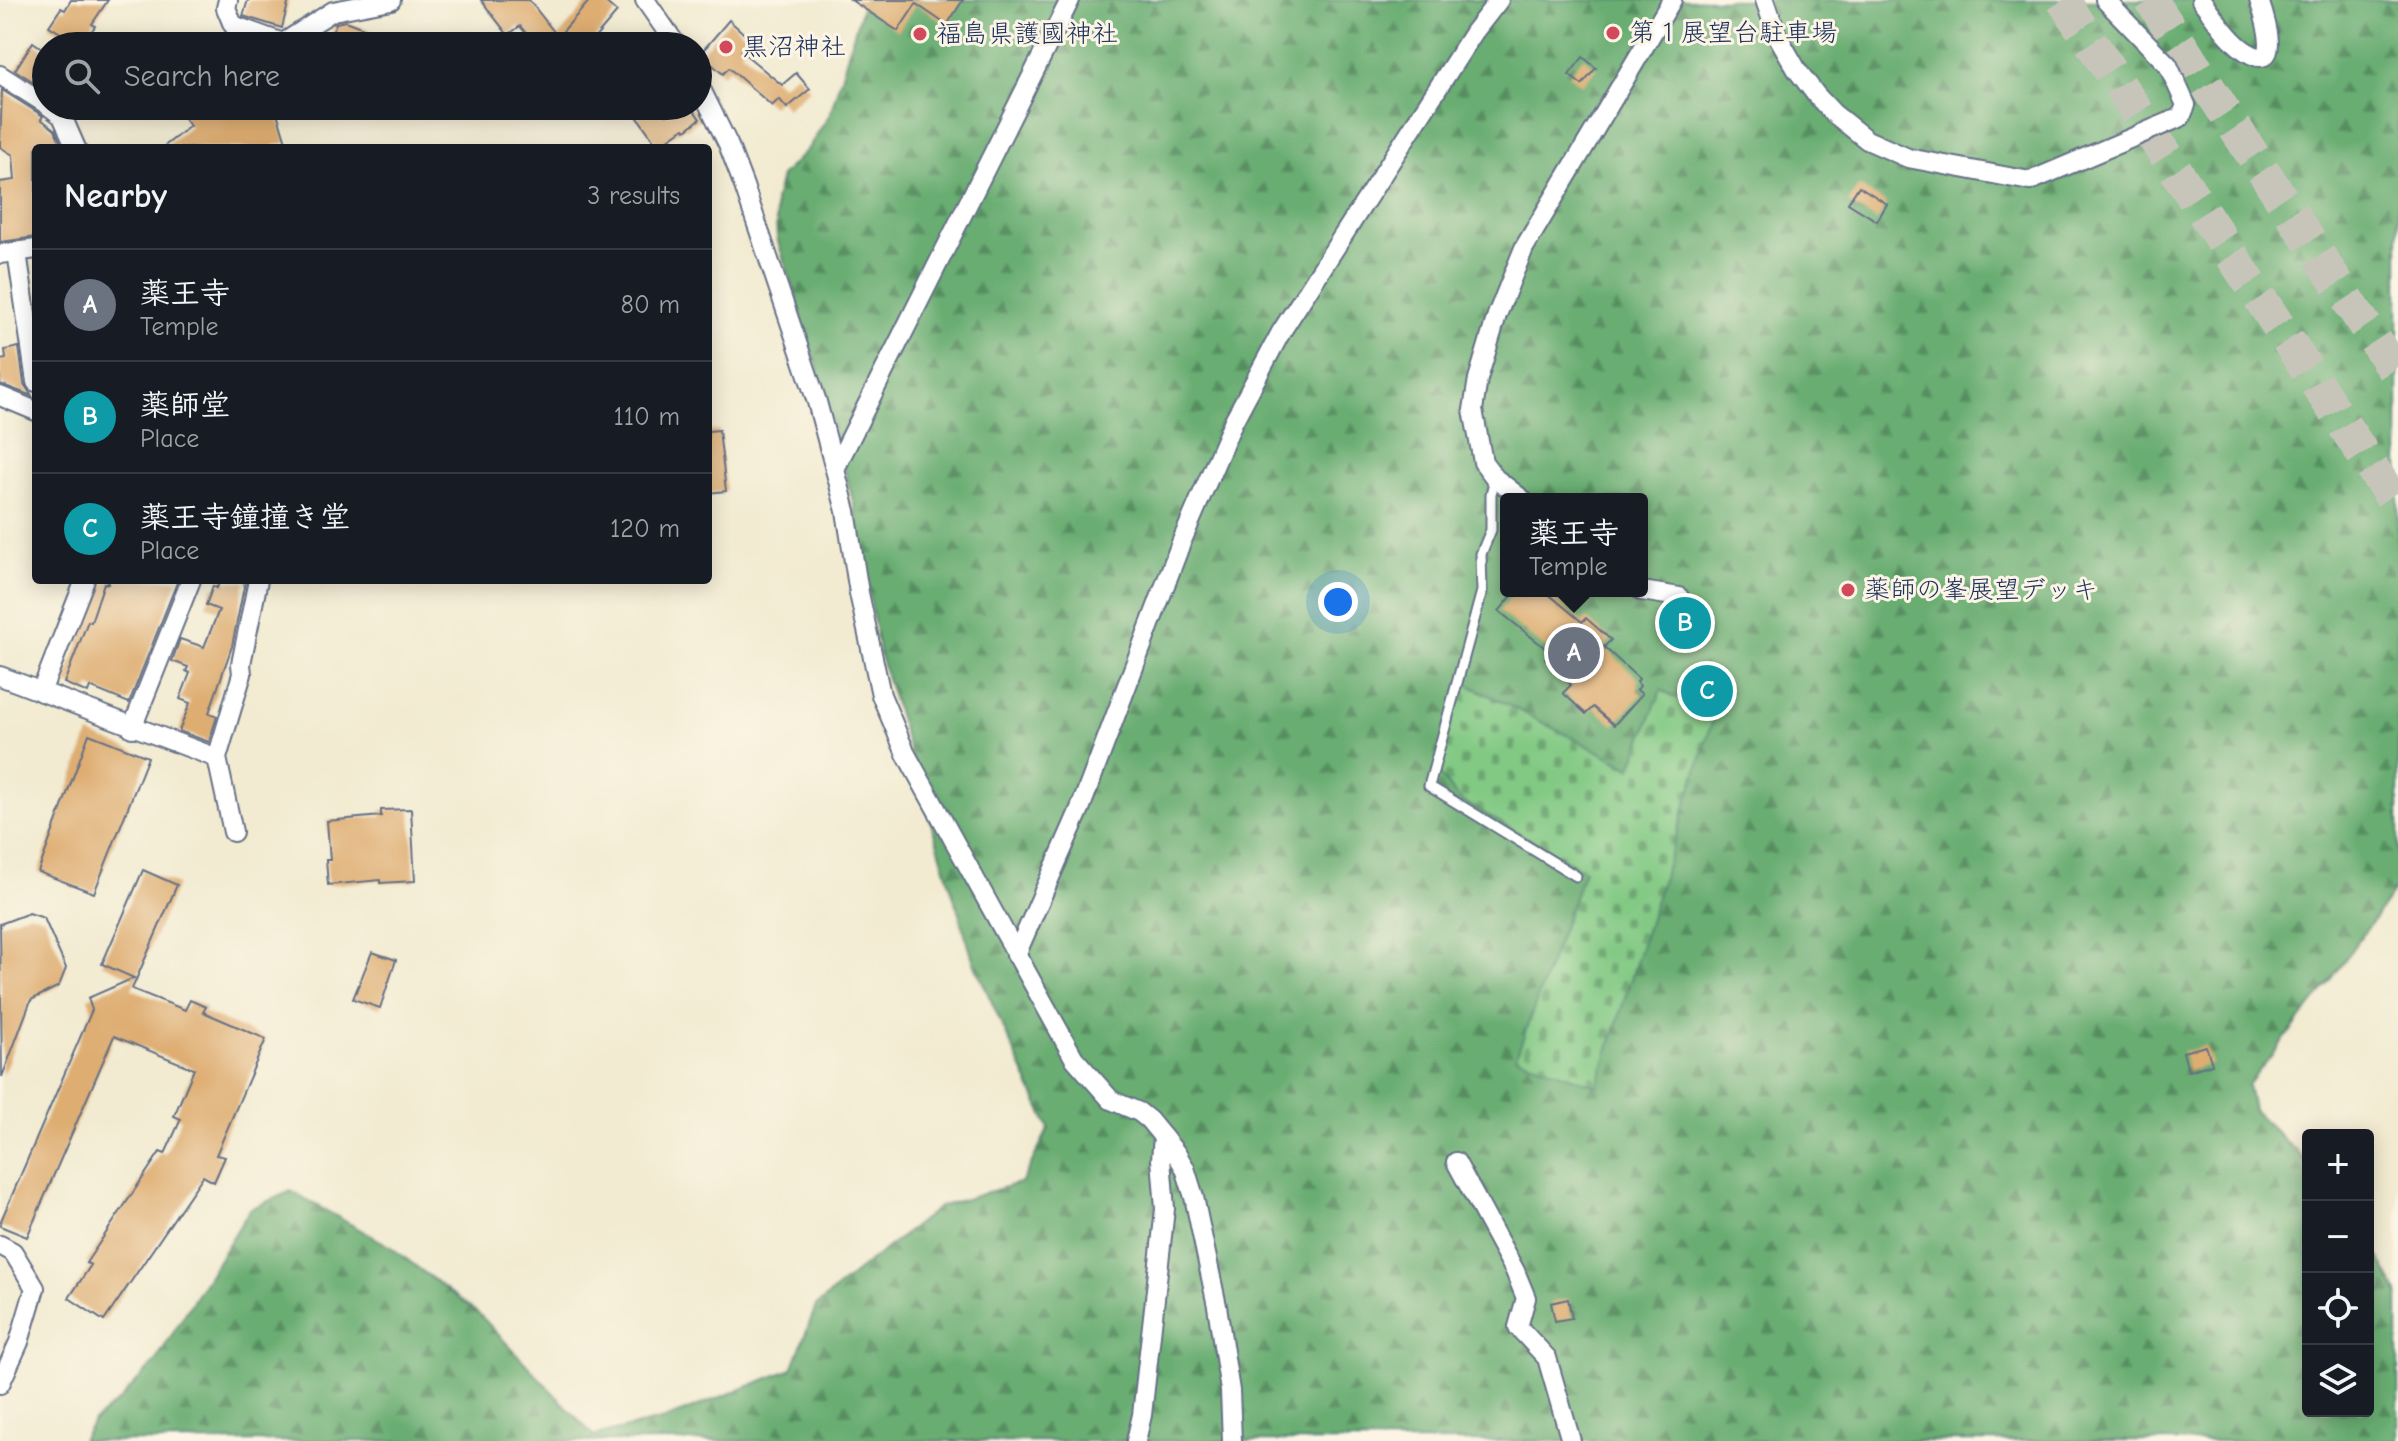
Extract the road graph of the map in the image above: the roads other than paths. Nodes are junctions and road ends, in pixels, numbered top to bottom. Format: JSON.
{"nodes":[{"id":1,"x":228,"y":0,"type":"edge"},
{"id":2,"x":391,"y":0,"type":"edge"},
{"id":3,"x":645,"y":0,"type":"edge"},
{"id":4,"x":1070,"y":0,"type":"edge"},
{"id":5,"x":1499,"y":0,"type":"edge"},
{"id":6,"x":1672,"y":0,"type":"edge"},
{"id":7,"x":1765,"y":0,"type":"edge"},
{"id":8,"x":2105,"y":0,"type":"edge"},
{"id":9,"x":2201,"y":0,"type":"edge"},
{"id":10,"x":2259,"y":0,"type":"edge"},
{"id":11,"x":252,"y":32,"type":"edge"},
{"id":12,"x":300,"y":32,"type":"edge"},
{"id":13,"x":667,"y":32,"type":"edge"},
{"id":14,"x":0,"y":75,"type":"edge"},
{"id":15,"x":32,"y":95,"type":"edge"},
{"id":16,"x":712,"y":111,"type":"edge"},
{"id":17,"x":64,"y":120,"type":"edge"},
{"id":18,"x":74,"y":144,"type":"edge"},
{"id":19,"x":18,"y":252,"type":"edge"},
{"id":20,"x":32,"y":353,"type":"edge"},
{"id":21,"x":0,"y":396,"type":"edge"},
{"id":22,"x":32,"y":409,"type":"edge"},
{"id":23,"x":835,"y":469,"type":"junction"},
{"id":24,"x":1495,"y":478,"type":"junction"},
{"id":25,"x":1514,"y":493,"type":"edge"},
{"id":26,"x":83,"y":584,"type":"edge"},
{"id":27,"x":189,"y":584,"type":"edge"},
{"id":28,"x":257,"y":584,"type":"edge"},
{"id":29,"x":1648,"y":592,"type":"edge"},
{"id":30,"x":1679,"y":597,"type":"dead end"},
{"id":31,"x":0,"y":676,"type":"edge"},
{"id":32,"x":41,"y":692,"type":"junction"},
{"id":33,"x":132,"y":728,"type":"junction"},
{"id":34,"x":217,"y":758,"type":"junction"},
{"id":35,"x":233,"y":832,"type":"dead end"},
{"id":36,"x":1576,"y":876,"type":"dead end"},
{"id":37,"x":1016,"y":955,"type":"junction"},
{"id":38,"x":1163,"y":1137,"type":"junction"},
{"id":39,"x":1456,"y":1162,"type":"dead end"},
{"id":40,"x":0,"y":1245,"type":"edge"},
{"id":41,"x":0,"y":1384,"type":"edge"},
{"id":42,"x":1136,"y":1441,"type":"edge"},
{"id":43,"x":1232,"y":1441,"type":"edge"},
{"id":44,"x":1571,"y":1441,"type":"edge"}],
"edges":[{"from":1,"to":11,"type":"street"},
{"from":2,"to":12,"type":"street"},
{"from":3,"to":13,"type":"street"},
{"from":4,"to":23,"type":"street"},
{"from":5,"to":37,"type":"street"},
{"from":6,"to":24,"type":"street"},
{"from":7,"to":8,"type":"street"},
{"from":9,"to":10,"type":"street"},
{"from":14,"to":15,"type":"street"},
{"from":16,"to":23,"type":"street"},
{"from":17,"to":18,"type":"street"},
{"from":19,"to":20,"type":"street"},
{"from":21,"to":22,"type":"street"},
{"from":23,"to":37,"type":"street"},
{"from":24,"to":25,"type":"street"},
{"from":24,"to":36,"type":"lane"},
{"from":26,"to":32,"type":"street"},
{"from":27,"to":33,"type":"street"},
{"from":28,"to":34,"type":"street"},
{"from":29,"to":30,"type":"street"},
{"from":31,"to":32,"type":"street"},
{"from":32,"to":33,"type":"street"},
{"from":33,"to":34,"type":"street"},
{"from":34,"to":35,"type":"street"},
{"from":37,"to":38,"type":"street"},
{"from":38,"to":42,"type":"street"},
{"from":38,"to":43,"type":"street"},
{"from":39,"to":44,"type":"street"},
{"from":40,"to":41,"type":"street"}]}
